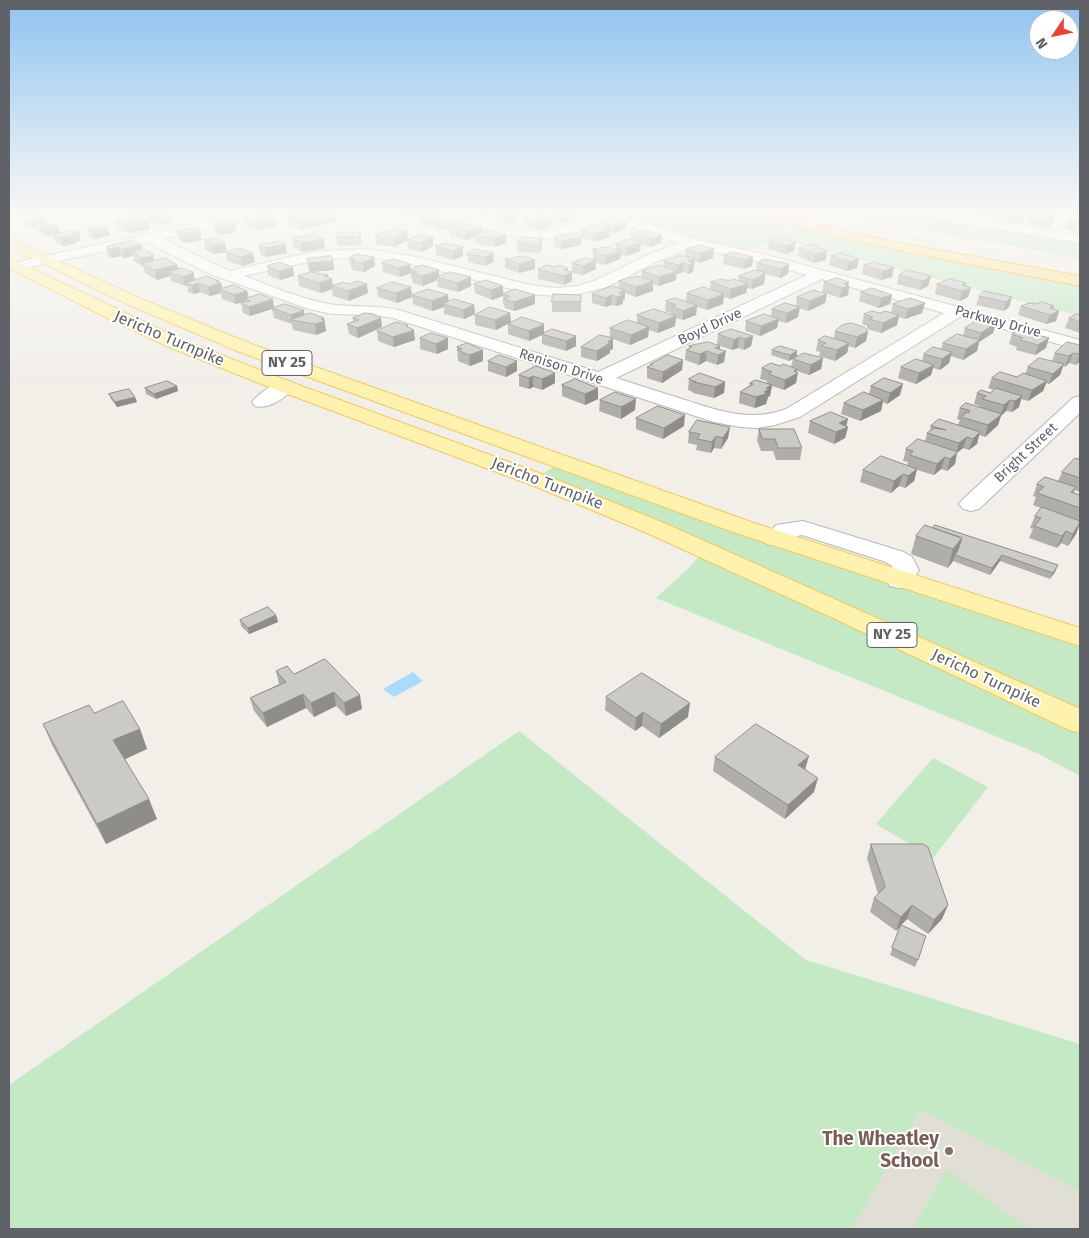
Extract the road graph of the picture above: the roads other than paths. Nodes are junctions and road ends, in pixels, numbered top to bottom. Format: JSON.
{"nodes":[{"id":1,"x":26,"y":271,"type":"edge"},
{"id":2,"x":69,"y":271,"type":"edge"},
{"id":3,"x":214,"y":271,"type":"edge"},
{"id":4,"x":250,"y":271,"type":"edge"},
{"id":5,"x":455,"y":271,"type":"edge"},
{"id":6,"x":627,"y":271,"type":"edge"},
{"id":7,"x":809,"y":271,"type":"edge"},
{"id":8,"x":1026,"y":271,"type":"edge"},
{"id":9,"x":821,"y":274,"type":"junction"},
{"id":10,"x":228,"y":276,"type":"junction"},
{"id":11,"x":1080,"y":281,"type":"edge"},
{"id":12,"x":959,"y":312,"type":"junction"},
{"id":13,"x":1080,"y":345,"type":"edge"},
{"id":14,"x":599,"y":379,"type":"junction"},
{"id":15,"x":285,"y":386,"type":"junction"},
{"id":16,"x":262,"y":402,"type":"dead end"},
{"id":17,"x":1080,"y":402,"type":"edge"},
{"id":18,"x":536,"y":453,"type":"junction"},
{"id":19,"x":509,"y":469,"type":"junction"},
{"id":20,"x":971,"y":504,"type":"dead end"},
{"id":21,"x":1080,"y":637,"type":"edge"},
{"id":22,"x":1080,"y":722,"type":"edge"}],
"edges":[{"from":1,"to":15,"type":"main road","name":"Jericho Turnpike","number":"NY 25"},
{"from":2,"to":18,"type":"main road","name":"Jericho Turnpike","number":"NY 25"},
{"from":3,"to":10,"type":"street","name":"Renison Drive"},
{"from":4,"to":10,"type":"street"},
{"from":5,"to":6,"type":"street"},
{"from":7,"to":9,"type":"street","name":"Parkway Drive"},
{"from":8,"to":11,"type":"highway"},
{"from":9,"to":12,"type":"street","name":"Parkway Drive"},
{"from":9,"to":14,"type":"street","name":"Boyd Drive"},
{"from":10,"to":14,"type":"street","name":"Renison Drive"},
{"from":12,"to":13,"type":"street","name":"Parkway Drive"},
{"from":12,"to":14,"type":"street","name":"Renison Drive"},
{"from":15,"to":16,"type":"street"},
{"from":15,"to":19,"type":"main road","name":"Jericho Turnpike","number":"NY 25"},
{"from":17,"to":20,"type":"street","name":"Bright Street"},
{"from":18,"to":19,"type":"main road"},
{"from":18,"to":21,"type":"main road","name":"Jericho Turnpike","number":"NY 25"},
{"from":19,"to":22,"type":"main road","name":"Jericho Turnpike","number":"NY 25"}]}
